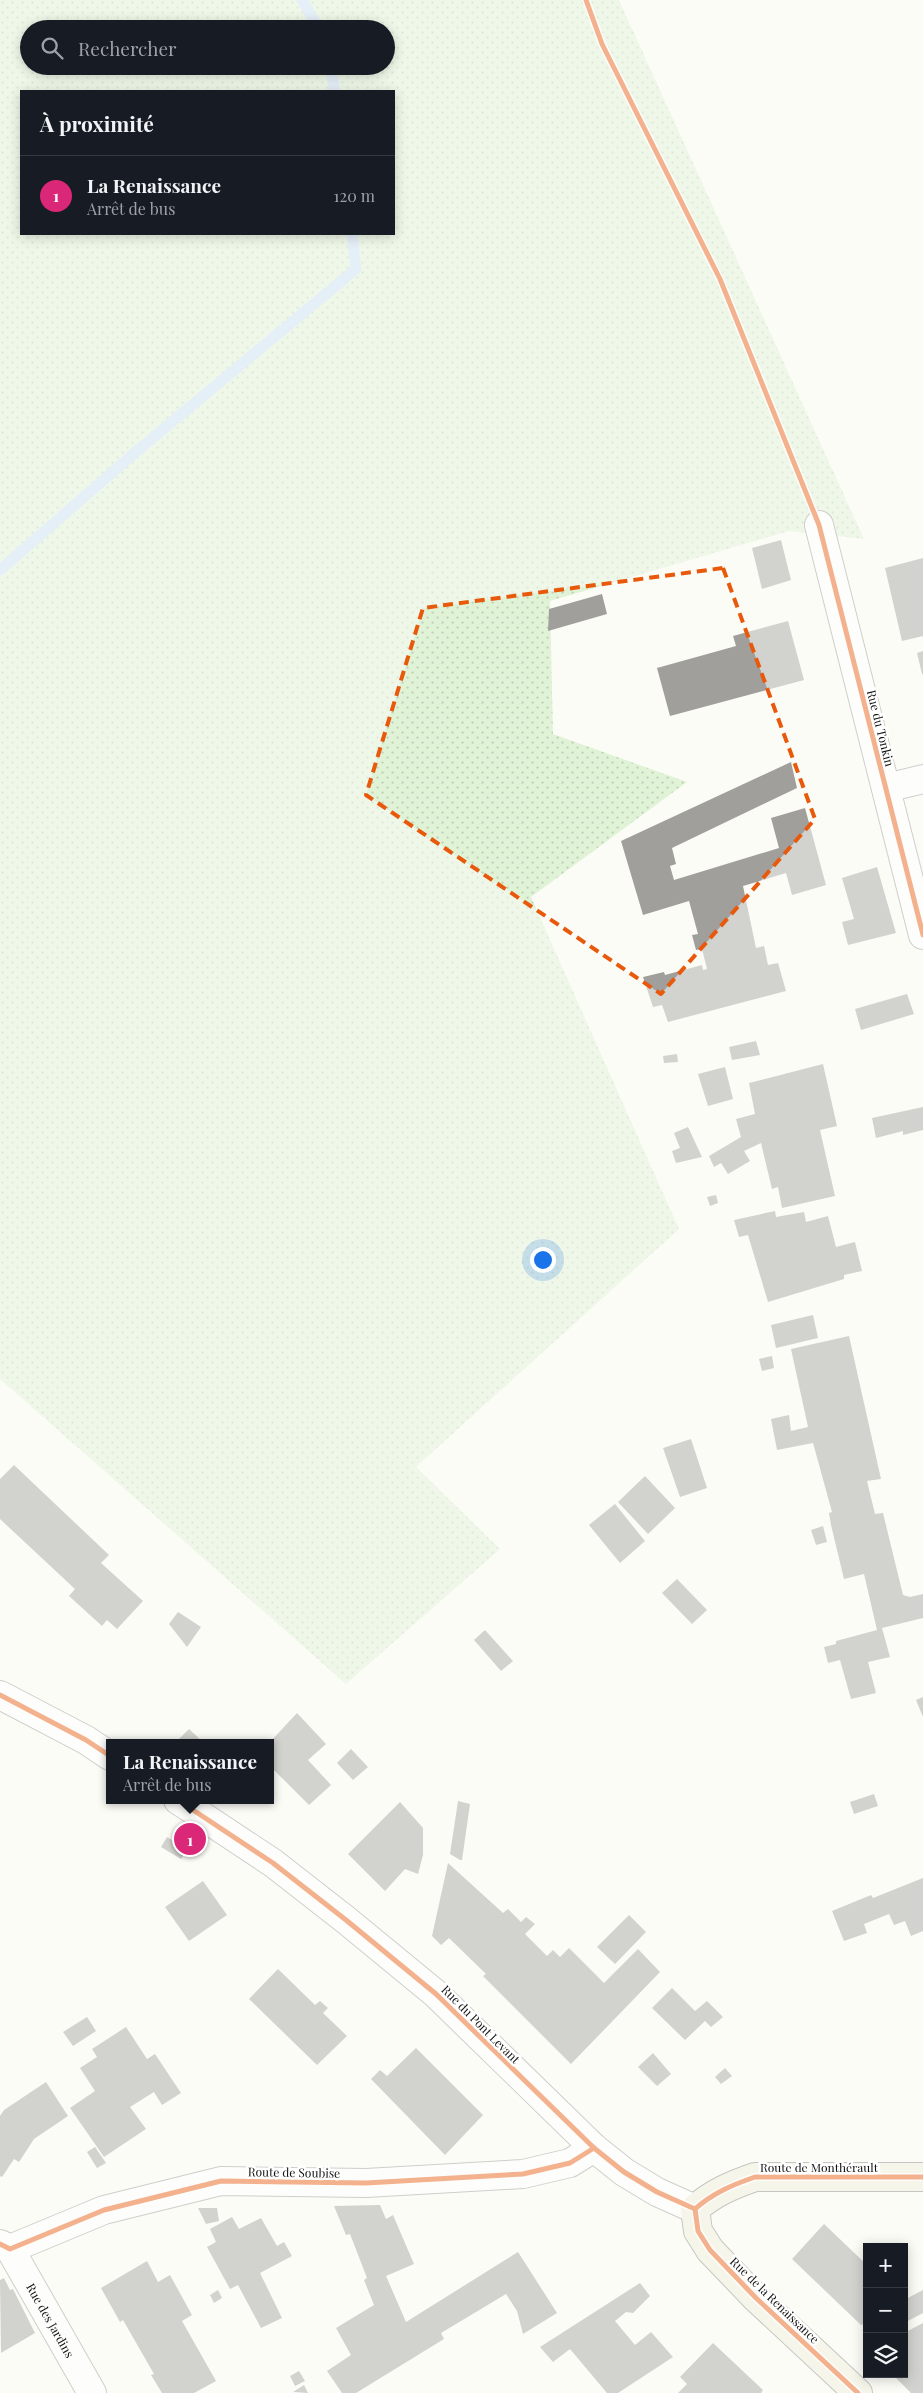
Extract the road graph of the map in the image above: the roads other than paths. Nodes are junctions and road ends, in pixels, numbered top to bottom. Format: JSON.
{"nodes":[{"id":1,"x":819,"y":525,"type":"dead end"},
{"id":2,"x":923,"y":779,"type":"edge"},
{"id":3,"x":886,"y":788,"type":"junction"},
{"id":4,"x":923,"y":935,"type":"edge"},
{"id":5,"x":0,"y":1695,"type":"edge"},
{"id":6,"x":106,"y":1753,"type":"edge"},
{"id":7,"x":184,"y":1804,"type":"edge"},
{"id":8,"x":594,"y":2148,"type":"junction"},
{"id":9,"x":923,"y":2176,"type":"edge"},
{"id":10,"x":694,"y":2209,"type":"junction"},
{"id":11,"x":5,"y":2247,"type":"edge"},
{"id":12,"x":92,"y":2393,"type":"edge"},
{"id":13,"x":858,"y":2393,"type":"edge"}],
"edges":[{"from":1,"to":3,"type":"street","name":"Rue du Tonkin"},
{"from":2,"to":3,"type":"street"},
{"from":3,"to":4,"type":"street","name":"Rue du Tonkin"},
{"from":5,"to":6,"type":"street"},
{"from":7,"to":8,"type":"street","name":"Rue du Pont Levant"},
{"from":8,"to":10,"type":"street","name":"Rue du Pont Levant"},
{"from":8,"to":11,"type":"street","name":"Route de Soubise"},
{"from":9,"to":10,"type":"main road","name":"Route de Monthérault"},
{"from":10,"to":13,"type":"main road","name":"Rue de la Renaissance"},
{"from":11,"to":12,"type":"street","name":"Rue des Jardins"}]}
